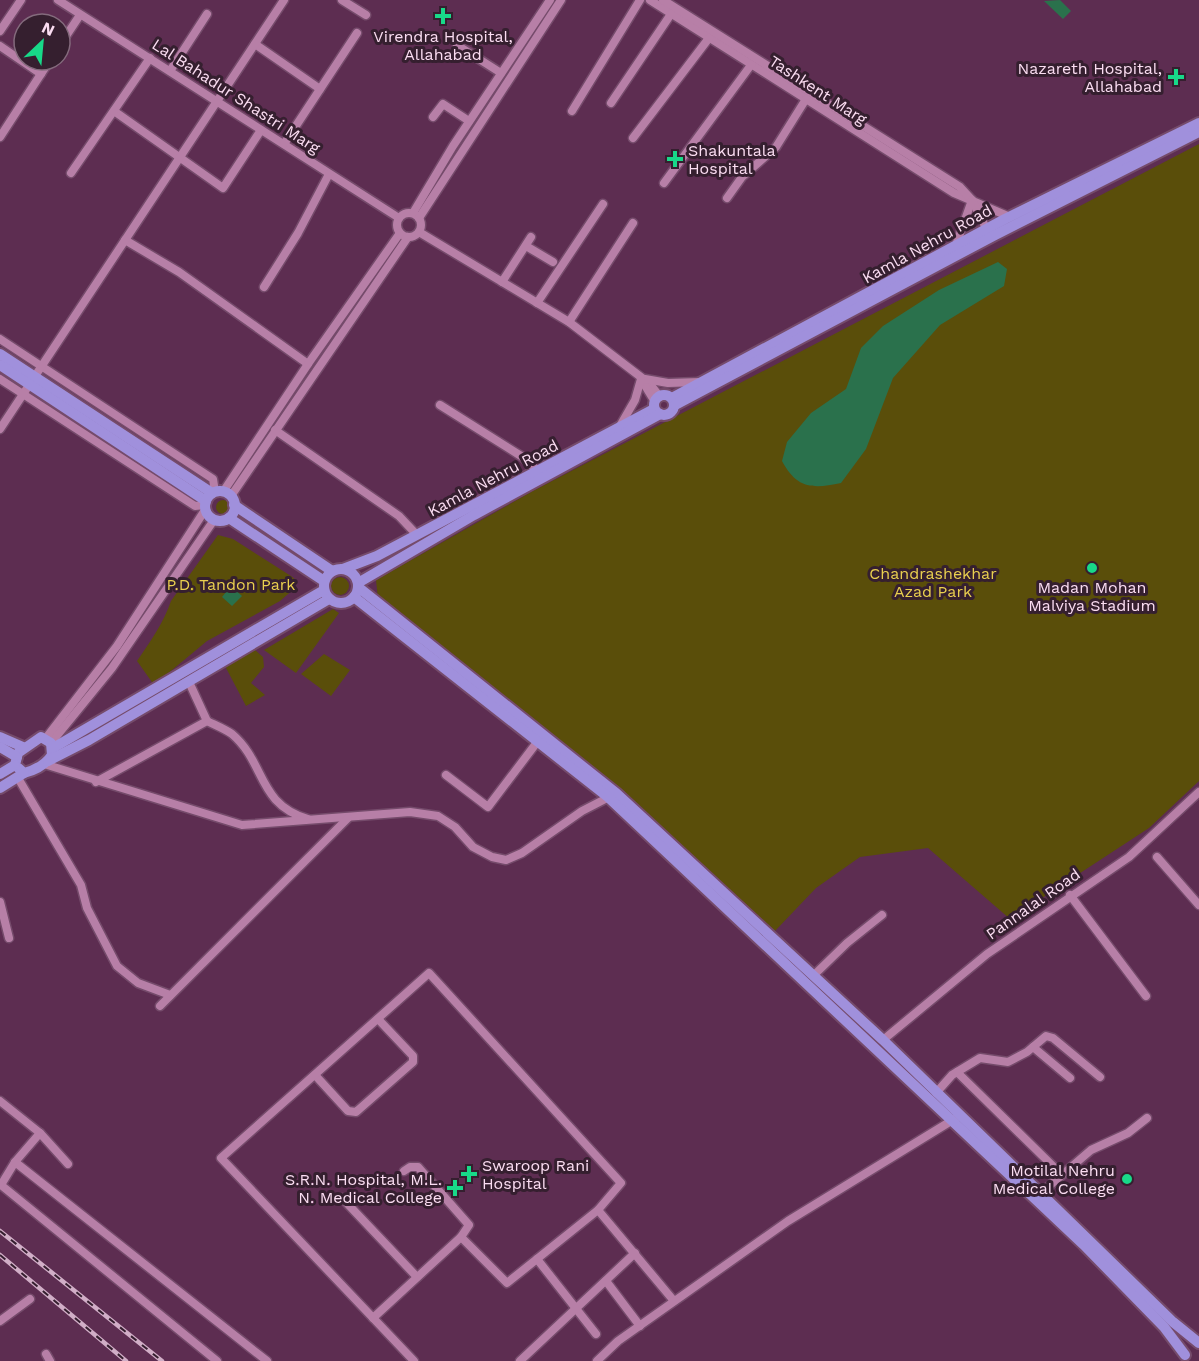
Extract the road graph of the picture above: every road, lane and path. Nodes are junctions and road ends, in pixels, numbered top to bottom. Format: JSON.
{"nodes":[{"id":1,"x":21,"y":0,"type":"edge"},
{"id":2,"x":58,"y":0,"type":"edge"},
{"id":3,"x":284,"y":0,"type":"edge"},
{"id":4,"x":342,"y":0,"type":"edge"},
{"id":5,"x":550,"y":0,"type":"edge"},
{"id":6,"x":561,"y":0,"type":"edge"},
{"id":7,"x":640,"y":0,"type":"edge"},
{"id":8,"x":650,"y":0,"type":"edge"},
{"id":9,"x":663,"y":0,"type":"edge"},
{"id":10,"x":207,"y":14,"type":"dead end"},
{"id":11,"x":671,"y":14,"type":"junction"},
{"id":12,"x":80,"y":15,"type":"junction"},
{"id":13,"x":366,"y":15,"type":"dead end"},
{"id":14,"x":72,"y":27,"type":"edge"},
{"id":15,"x":0,"y":31,"type":"edge"},
{"id":16,"x":357,"y":33,"type":"dead end"},
{"id":17,"x":709,"y":38,"type":"junction"},
{"id":18,"x":255,"y":44,"type":"junction"},
{"id":19,"x":457,"y":45,"type":"dead end"},
{"id":20,"x":0,"y":46,"type":"edge"},
{"id":21,"x":150,"y":58,"type":"junction"},
{"id":22,"x":751,"y":65,"type":"junction"},
{"id":23,"x":170,"y":71,"type":"junction"},
{"id":24,"x":501,"y":73,"type":"junction"},
{"id":25,"x":41,"y":74,"type":"joint"},
{"id":26,"x":320,"y":89,"type":"junction"},
{"id":27,"x":806,"y":99,"type":"junction"},
{"id":28,"x":218,"y":100,"type":"junction"},
{"id":29,"x":611,"y":103,"type":"dead end"},
{"id":30,"x":114,"y":111,"type":"junction"},
{"id":31,"x":572,"y":111,"type":"dead end"},
{"id":32,"x":433,"y":117,"type":"dead end"},
{"id":33,"x":469,"y":121,"type":"junction"},
{"id":34,"x":1199,"y":123,"type":"edge"},
{"id":35,"x":261,"y":130,"type":"junction"},
{"id":36,"x":1199,"y":132,"type":"edge"},
{"id":37,"x":0,"y":137,"type":"edge"},
{"id":38,"x":633,"y":138,"type":"dead end"},
{"id":39,"x":284,"y":144,"type":"junction"},
{"id":40,"x":180,"y":158,"type":"junction"},
{"id":41,"x":71,"y":173,"type":"dead end"},
{"id":42,"x":329,"y":174,"type":"junction"},
{"id":43,"x":663,"y":183,"type":"dead end"},
{"id":44,"x":727,"y":198,"type":"dead end"},
{"id":45,"x":972,"y":201,"type":"junction"},
{"id":46,"x":603,"y":204,"type":"dead end"},
{"id":47,"x":416,"y":216,"type":"junction"},
{"id":48,"x":1010,"y":216,"type":"junction"},
{"id":49,"x":399,"y":218,"type":"junction"},
{"id":50,"x":633,"y":223,"type":"dead end"},
{"id":51,"x":419,"y":232,"type":"junction"},
{"id":52,"x":988,"y":233,"type":"junction"},
{"id":53,"x":404,"y":235,"type":"junction"},
{"id":54,"x":531,"y":237,"type":"dead end"},
{"id":55,"x":125,"y":240,"type":"junction"},
{"id":56,"x":526,"y":246,"type":"junction"},
{"id":57,"x":956,"y":246,"type":"junction"},
{"id":58,"x":553,"y":262,"type":"dead end"},
{"id":59,"x":502,"y":282,"type":"junction"},
{"id":60,"x":264,"y":287,"type":"dead end"},
{"id":61,"x":537,"y":303,"type":"junction"},
{"id":62,"x":569,"y":322,"type":"junction"},
{"id":63,"x":0,"y":339,"type":"edge"},
{"id":64,"x":0,"y":354,"type":"edge"},
{"id":65,"x":308,"y":364,"type":"junction"},
{"id":66,"x":0,"y":365,"type":"edge"},
{"id":67,"x":41,"y":366,"type":"junction"},
{"id":68,"x":0,"y":379,"type":"edge"},
{"id":69,"x":641,"y":379,"type":"junction"},
{"id":70,"x":703,"y":381,"type":"junction"},
{"id":71,"x":29,"y":384,"type":"junction"},
{"id":72,"x":674,"y":402,"type":"junction"},
{"id":73,"x":440,"y":405,"type":"dead end"},
{"id":74,"x":657,"y":405,"type":"junction"},
{"id":75,"x":621,"y":426,"type":"junction"},
{"id":76,"x":0,"y":429,"type":"edge"},
{"id":77,"x":275,"y":430,"type":"junction"},
{"id":78,"x":538,"y":471,"type":"junction"},
{"id":79,"x":216,"y":499,"type":"junction"},
{"id":80,"x":229,"y":518,"type":"junction"},
{"id":81,"x":214,"y":520,"type":"junction"},
{"id":82,"x":417,"y":535,"type":"junction"},
{"id":83,"x":343,"y":569,"type":"junction"},
{"id":84,"x":332,"y":571,"type":"junction"},
{"id":85,"x":357,"y":589,"type":"junction"},
{"id":86,"x":326,"y":590,"type":"junction"},
{"id":87,"x":189,"y":682,"type":"junction"},
{"id":88,"x":207,"y":721,"type":"junction"},
{"id":89,"x":0,"y":737,"type":"edge"},
{"id":90,"x":541,"y":737,"type":"junction"},
{"id":91,"x":50,"y":743,"type":"junction"},
{"id":92,"x":0,"y":747,"type":"edge"},
{"id":93,"x":23,"y":747,"type":"junction"},
{"id":94,"x":16,"y":761,"type":"junction"},
{"id":95,"x":46,"y":763,"type":"junction"},
{"id":96,"x":0,"y":774,"type":"edge"},
{"id":97,"x":21,"y":775,"type":"junction"},
{"id":98,"x":446,"y":776,"type":"dead end"},
{"id":99,"x":96,"y":782,"type":"junction"},
{"id":100,"x":0,"y":788,"type":"edge"},
{"id":101,"x":1199,"y":792,"type":"edge"},
{"id":102,"x":612,"y":795,"type":"junction"},
{"id":103,"x":348,"y":818,"type":"junction"},
{"id":104,"x":314,"y":821,"type":"junction"},
{"id":105,"x":1157,"y":857,"type":"dead end"},
{"id":106,"x":1070,"y":895,"type":"junction"},
{"id":107,"x":0,"y":902,"type":"edge"},
{"id":108,"x":1199,"y":905,"type":"edge"},
{"id":109,"x":882,"y":915,"type":"dead end"},
{"id":110,"x":9,"y":938,"type":"dead end"},
{"id":111,"x":813,"y":976,"type":"junction"},
{"id":112,"x":170,"y":995,"type":"junction"},
{"id":113,"x":1146,"y":996,"type":"dead end"},
{"id":114,"x":160,"y":1006,"type":"dead end"},
{"id":115,"x":378,"y":1019,"type":"junction"},
{"id":116,"x":883,"y":1040,"type":"junction"},
{"id":117,"x":1034,"y":1047,"type":"junction"},
{"id":118,"x":957,"y":1072,"type":"junction"},
{"id":119,"x":315,"y":1075,"type":"junction"},
{"id":120,"x":1070,"y":1077,"type":"dead end"},
{"id":121,"x":1100,"y":1077,"type":"dead end"},
{"id":122,"x":936,"y":1093,"type":"junction"},
{"id":123,"x":0,"y":1101,"type":"edge"},
{"id":124,"x":1147,"y":1118,"type":"dead end"},
{"id":125,"x":956,"y":1119,"type":"junction"},
{"id":126,"x":40,"y":1133,"type":"junction"},
{"id":127,"x":15,"y":1162,"type":"junction"},
{"id":128,"x":68,"y":1164,"type":"dead end"},
{"id":129,"x":404,"y":1171,"type":"dead end"},
{"id":130,"x":1062,"y":1175,"type":"junction"},
{"id":131,"x":1,"y":1184,"type":"edge"},
{"id":132,"x":1041,"y":1193,"type":"junction"},
{"id":133,"x":342,"y":1198,"type":"dead end"},
{"id":134,"x":598,"y":1210,"type":"junction"},
{"id":135,"x":461,"y":1237,"type":"junction"},
{"id":136,"x":635,"y":1253,"type":"junction"},
{"id":137,"x":537,"y":1259,"type":"junction"},
{"id":138,"x":417,"y":1277,"type":"junction"},
{"id":139,"x":606,"y":1281,"type":"junction"},
{"id":140,"x":30,"y":1299,"type":"dead end"},
{"id":141,"x":674,"y":1301,"type":"junction"},
{"id":142,"x":577,"y":1308,"type":"junction"},
{"id":143,"x":373,"y":1318,"type":"junction"},
{"id":144,"x":0,"y":1321,"type":"edge"},
{"id":145,"x":640,"y":1326,"type":"junction"},
{"id":146,"x":596,"y":1334,"type":"dead end"},
{"id":147,"x":1199,"y":1344,"type":"edge"},
{"id":148,"x":1184,"y":1359,"type":"edge"},
{"id":149,"x":217,"y":1361,"type":"edge"},
{"id":150,"x":267,"y":1361,"type":"edge"},
{"id":151,"x":414,"y":1361,"type":"edge"},
{"id":152,"x":520,"y":1361,"type":"edge"},
{"id":153,"x":597,"y":1361,"type":"edge"}],
"edges":[{"from":1,"to":15,"type":"street"},
{"from":2,"to":12,"type":"street","name":"Lal Bahadur Shastri Marg"},
{"from":3,"to":18,"type":"street"},
{"from":4,"to":13,"type":"street"},
{"from":5,"to":24,"type":"street"},
{"from":6,"to":47,"type":"street"},
{"from":7,"to":31,"type":"street"},
{"from":8,"to":11,"type":"street","name":"Tashkent Marg"},
{"from":9,"to":45,"type":"street","name":"Tashkent Marg"},
{"from":10,"to":23,"type":"street"},
{"from":11,"to":17,"type":"street","name":"Tashkent Marg"},
{"from":11,"to":29,"type":"street"},
{"from":12,"to":14,"type":"street"},
{"from":12,"to":21,"type":"street","name":"Lal Bahadur Shastri Marg"},
{"from":16,"to":26,"type":"street"},
{"from":17,"to":22,"type":"street","name":"Tashkent Marg"},
{"from":17,"to":38,"type":"street"},
{"from":18,"to":26,"type":"street"},
{"from":18,"to":28,"type":"street"},
{"from":19,"to":24,"type":"street"},
{"from":20,"to":25,"type":"street"},
{"from":21,"to":23,"type":"street","name":"Lal Bahadur Shastri Marg"},
{"from":21,"to":30,"type":"street"},
{"from":22,"to":27,"type":"street","name":"Tashkent Marg"},
{"from":22,"to":43,"type":"street"},
{"from":23,"to":28,"type":"street","name":"Lal Bahadur Shastri Marg"},
{"from":24,"to":33,"type":"street"},
{"from":25,"to":37,"type":"street"},
{"from":26,"to":39,"type":"street"},
{"from":27,"to":44,"type":"street"},
{"from":27,"to":45,"type":"street","name":"Tashkent Marg"},
{"from":28,"to":35,"type":"street","name":"Lal Bahadur Shastri Marg"},
{"from":28,"to":40,"type":"street"},
{"from":30,"to":40,"type":"street"},
{"from":30,"to":41,"type":"street"},
{"from":32,"to":33,"type":"street"},
{"from":33,"to":47,"type":"street"},
{"from":34,"to":48,"type":"main road","name":"Kamla Nehru Road"},
{"from":35,"to":39,"type":"street","name":"Lal Bahadur Shastri Marg"},
{"from":35,"to":40,"type":"street"},
{"from":36,"to":52,"type":"main road","name":"Kamla Nehru Road"},
{"from":39,"to":42,"type":"street","name":"Lal Bahadur Shastri Marg"},
{"from":40,"to":55,"type":"street"},
{"from":42,"to":49,"type":"street","name":"Lal Bahadur Shastri Marg"},
{"from":42,"to":60,"type":"street"},
{"from":45,"to":48,"type":"street"},
{"from":45,"to":52,"type":"street","name":"Tashkent Marg"},
{"from":45,"to":57,"type":"street"},
{"from":46,"to":61,"type":"street"},
{"from":47,"to":49,"type":"street"},
{"from":47,"to":51,"type":"street"},
{"from":48,"to":52,"type":"main road","name":"Kamla Nehru Road"},
{"from":49,"to":53,"type":"street"},
{"from":50,"to":62,"type":"street"},
{"from":51,"to":53,"type":"street"},
{"from":51,"to":59,"type":"street"},
{"from":52,"to":57,"type":"main road","name":"Kamla Nehru Road"},
{"from":52,"to":72,"type":"main road","name":"Kamla Nehru Road"},
{"from":53,"to":65,"type":"street"},
{"from":53,"to":77,"type":"street"},
{"from":54,"to":56,"type":"street"},
{"from":55,"to":65,"type":"street"},
{"from":55,"to":67,"type":"street"},
{"from":56,"to":58,"type":"street"},
{"from":56,"to":59,"type":"street"},
{"from":57,"to":70,"type":"main road","name":"Kamla Nehru Road"},
{"from":59,"to":61,"type":"street"},
{"from":61,"to":62,"type":"street"},
{"from":62,"to":69,"type":"street"},
{"from":63,"to":67,"type":"street"},
{"from":64,"to":71,"type":"main road"},
{"from":65,"to":79,"type":"street"},
{"from":66,"to":71,"type":"main road"},
{"from":67,"to":71,"type":"street"},
{"from":67,"to":79,"type":"street"},
{"from":68,"to":71,"type":"street"},
{"from":69,"to":70,"type":"street"},
{"from":69,"to":74,"type":"street"},
{"from":69,"to":75,"type":"street"},
{"from":70,"to":72,"type":"main road","name":"Kamla Nehru Road"},
{"from":71,"to":76,"type":"street"},
{"from":71,"to":79,"type":"main road"},
{"from":72,"to":74,"type":"main road"},
{"from":72,"to":74,"type":"main road"},
{"from":73,"to":78,"type":"street"},
{"from":74,"to":75,"type":"main road","name":"Kamla Nehru Road"},
{"from":74,"to":85,"type":"main road","name":"Kamla Nehru Road"},
{"from":75,"to":78,"type":"main road","name":"Kamla Nehru Road"},
{"from":77,"to":79,"type":"street"},
{"from":77,"to":82,"type":"street"},
{"from":78,"to":82,"type":"main road","name":"Kamla Nehru Road"},
{"from":79,"to":80,"type":"main road"},
{"from":79,"to":81,"type":"main road"},
{"from":79,"to":84,"type":"main road"},
{"from":79,"to":91,"type":"street"},
{"from":80,"to":81,"type":"main road"},
{"from":80,"to":86,"type":"main road"},
{"from":81,"to":91,"type":"street"},
{"from":82,"to":83,"type":"main road","name":"Kamla Nehru Road"},
{"from":83,"to":84,"type":"main road"},
{"from":83,"to":85,"type":"main road"},
{"from":84,"to":86,"type":"main road"},
{"from":85,"to":86,"type":"main road"},
{"from":85,"to":90,"type":"main road"},
{"from":86,"to":87,"type":"main road"},
{"from":86,"to":91,"type":"main road"},
{"from":87,"to":88,"type":"street"},
{"from":87,"to":95,"type":"main road"},
{"from":88,"to":99,"type":"street"},
{"from":88,"to":104,"type":"street"},
{"from":89,"to":93,"type":"main road"},
{"from":90,"to":98,"type":"street"},
{"from":90,"to":102,"type":"main road"},
{"from":91,"to":93,"type":"main road"},
{"from":91,"to":95,"type":"main road"},
{"from":92,"to":94,"type":"main road"},
{"from":93,"to":94,"type":"main road"},
{"from":94,"to":96,"type":"main road"},
{"from":94,"to":97,"type":"main road"},
{"from":95,"to":97,"type":"main road"},
{"from":95,"to":99,"type":"street"},
{"from":97,"to":100,"type":"main road"},
{"from":97,"to":112,"type":"street"},
{"from":99,"to":104,"type":"street"},
{"from":101,"to":106,"type":"street","name":"Pannalal Road"},
{"from":102,"to":103,"type":"street"},
{"from":102,"to":111,"type":"main road"},
{"from":102,"to":125,"type":"main road"},
{"from":103,"to":104,"type":"street"},
{"from":103,"to":112,"type":"street"},
{"from":105,"to":108,"type":"street"},
{"from":106,"to":113,"type":"street"},
{"from":106,"to":116,"type":"street","name":"Pannalal Road"},
{"from":107,"to":110,"type":"street"},
{"from":109,"to":111,"type":"street"},
{"from":111,"to":116,"type":"main road"},
{"from":112,"to":114,"type":"street"},
{"from":115,"to":119,"type":"street"},
{"from":115,"to":119,"type":"street"},
{"from":115,"to":134,"type":"street"},
{"from":116,"to":122,"type":"main road"},
{"from":117,"to":118,"type":"street"},
{"from":117,"to":120,"type":"street"},
{"from":117,"to":121,"type":"street"},
{"from":118,"to":122,"type":"street"},
{"from":118,"to":130,"type":"street"},
{"from":119,"to":143,"type":"street"},
{"from":122,"to":125,"type":"main road"},
{"from":123,"to":126,"type":"street"},
{"from":124,"to":130,"type":"street"},
{"from":125,"to":132,"type":"main road"},
{"from":125,"to":141,"type":"street"},
{"from":125,"to":148,"type":"main road"},
{"from":126,"to":127,"type":"street"},
{"from":126,"to":128,"type":"street"},
{"from":127,"to":131,"type":"street"},
{"from":127,"to":150,"type":"street"},
{"from":129,"to":135,"type":"street"},
{"from":130,"to":132,"type":"street"},
{"from":131,"to":149,"type":"street"},
{"from":132,"to":147,"type":"main road"},
{"from":133,"to":138,"type":"street"},
{"from":134,"to":136,"type":"street"},
{"from":134,"to":137,"type":"street"},
{"from":135,"to":137,"type":"street"},
{"from":135,"to":138,"type":"street"},
{"from":136,"to":139,"type":"street"},
{"from":136,"to":141,"type":"street"},
{"from":137,"to":142,"type":"street"},
{"from":138,"to":143,"type":"street"},
{"from":139,"to":142,"type":"street"},
{"from":139,"to":145,"type":"street"},
{"from":140,"to":144,"type":"street"},
{"from":141,"to":145,"type":"street"},
{"from":142,"to":146,"type":"street"},
{"from":142,"to":152,"type":"street"},
{"from":143,"to":151,"type":"street"},
{"from":145,"to":153,"type":"street"},
{"from":147,"to":148,"type":"main road"}]}
